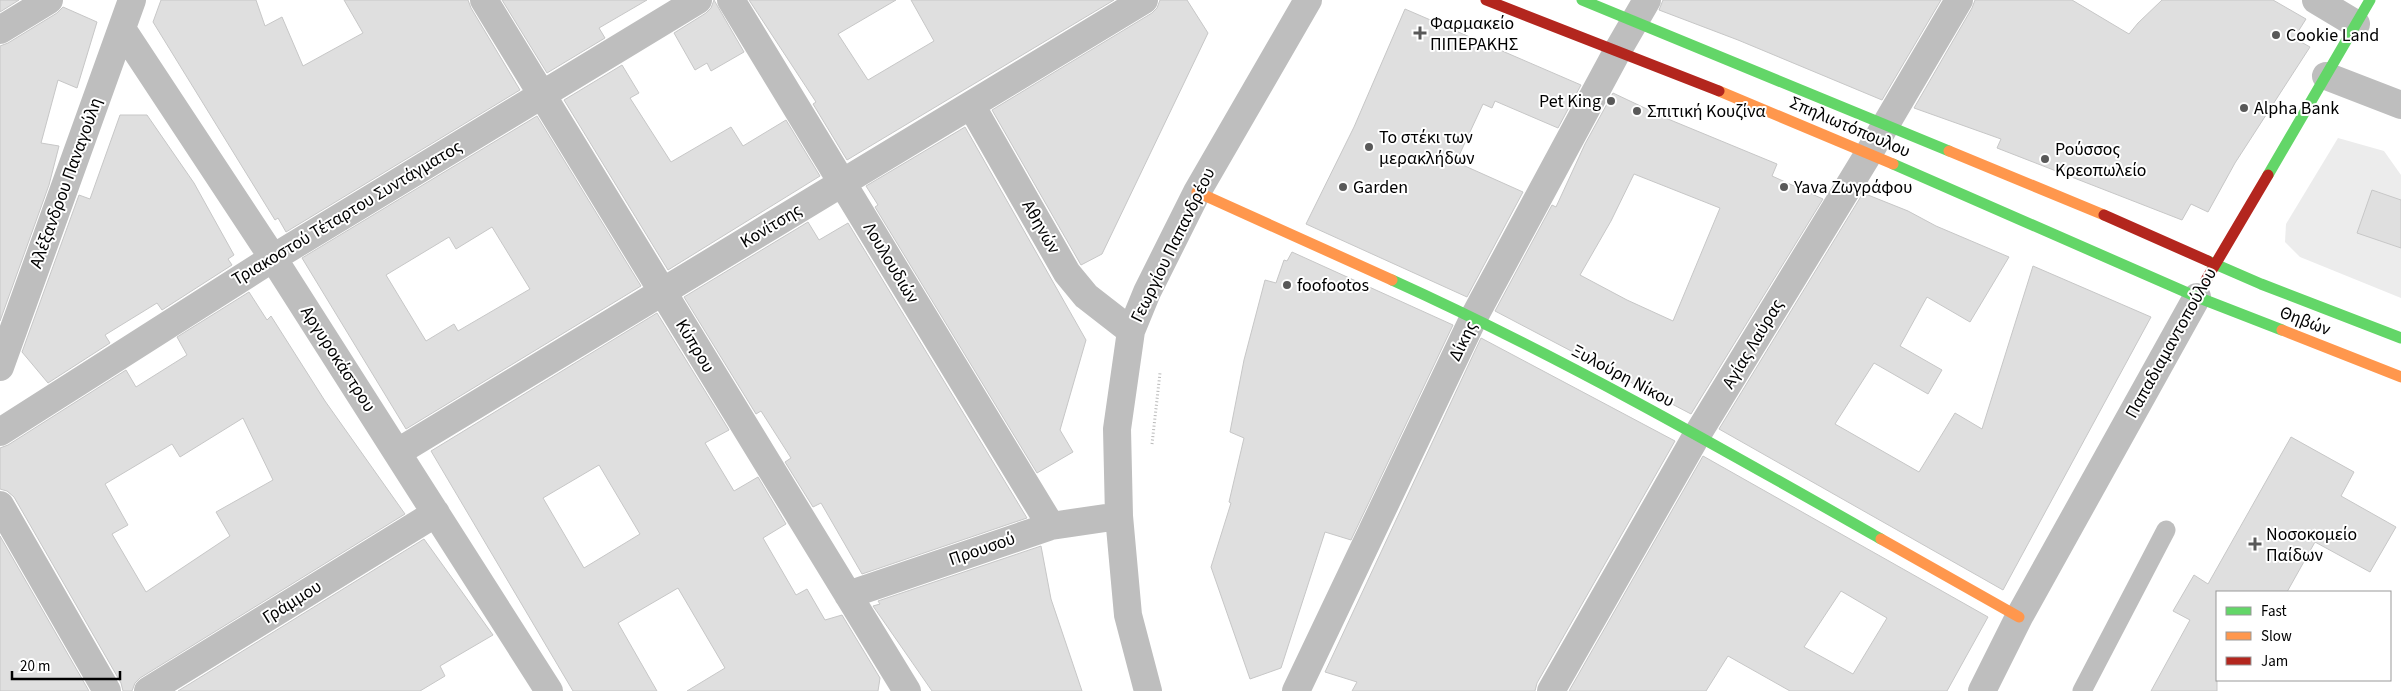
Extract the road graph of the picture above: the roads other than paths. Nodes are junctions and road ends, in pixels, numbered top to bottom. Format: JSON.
{"nodes":[{"id":1,"x":49,"y":0,"type":"edge"},
{"id":2,"x":132,"y":0,"type":"edge"},
{"id":3,"x":484,"y":0,"type":"edge"},
{"id":4,"x":698,"y":0,"type":"edge"},
{"id":5,"x":731,"y":0,"type":"edge"},
{"id":6,"x":1144,"y":0,"type":"edge"},
{"id":7,"x":1308,"y":0,"type":"edge"},
{"id":8,"x":1486,"y":0,"type":"edge"},
{"id":9,"x":1582,"y":0,"type":"edge"},
{"id":10,"x":1959,"y":0,"type":"edge"},
{"id":11,"x":2316,"y":0,"type":"edge"},
{"id":12,"x":2370,"y":0,"type":"edge"},
{"id":13,"x":1641,"y":11,"type":"edge"},
{"id":14,"x":2356,"y":24,"type":"junction"},
{"id":15,"x":122,"y":29,"type":"junction"},
{"id":16,"x":0,"y":30,"type":"edge"},
{"id":17,"x":1618,"y":50,"type":"junction"},
{"id":18,"x":2326,"y":76,"type":"junction"},
{"id":19,"x":542,"y":95,"type":"junction"},
{"id":20,"x":971,"y":105,"type":"junction"},
{"id":21,"x":2401,"y":105,"type":"edge"},
{"id":22,"x":1886,"y":126,"type":"junction"},
{"id":23,"x":1869,"y":153,"type":"junction"},
{"id":24,"x":842,"y":183,"type":"junction"},
{"id":25,"x":1197,"y":192,"type":"junction"},
{"id":26,"x":273,"y":258,"type":"junction"},
{"id":27,"x":2215,"y":265,"type":"junction"},
{"id":28,"x":663,"y":292,"type":"junction"},
{"id":29,"x":2196,"y":297,"type":"junction"},
{"id":30,"x":1474,"y":317,"type":"junction"},
{"id":31,"x":1131,"y":331,"type":"junction"},
{"id":32,"x":2401,"y":338,"type":"edge"},
{"id":33,"x":0,"y":366,"type":"edge"},
{"id":34,"x":2401,"y":377,"type":"edge"},
{"id":35,"x":0,"y":432,"type":"edge"},
{"id":36,"x":1697,"y":435,"type":"junction"},
{"id":37,"x":398,"y":452,"type":"junction"},
{"id":38,"x":0,"y":505,"type":"edge"},
{"id":39,"x":436,"y":514,"type":"junction"},
{"id":40,"x":1119,"y":516,"type":"junction"},
{"id":41,"x":1051,"y":526,"type":"junction"},
{"id":42,"x":2166,"y":530,"type":"dead end"},
{"id":43,"x":848,"y":595,"type":"junction"},
{"id":44,"x":2019,"y":617,"type":"junction"},
{"id":45,"x":108,"y":691,"type":"edge"},
{"id":46,"x":148,"y":691,"type":"edge"},
{"id":47,"x":549,"y":691,"type":"edge"},
{"id":48,"x":907,"y":691,"type":"edge"},
{"id":49,"x":1148,"y":691,"type":"edge"},
{"id":50,"x":1296,"y":691,"type":"edge"},
{"id":51,"x":1551,"y":691,"type":"edge"},
{"id":52,"x":1982,"y":691,"type":"edge"},
{"id":53,"x":2082,"y":691,"type":"edge"}],
"edges":[{"from":1,"to":16,"type":"street"},
{"from":2,"to":15,"type":"street","name":"Αλέξανδρου Παναγούλη"},
{"from":3,"to":19,"type":"street","name":"Κύπρου"},
{"from":4,"to":19,"type":"street","name":"Τριακοστού Τέταρτου Συντάγματος"},
{"from":5,"to":24,"type":"street","name":"Λουλουδιών"},
{"from":6,"to":20,"type":"street","name":"Κονίτσης"},
{"from":7,"to":25,"type":"street","name":"Γεωργίου Παπανδρέου"},
{"from":8,"to":17,"type":"street","name":"Σπηλιωτόπουλου"},
{"from":9,"to":13,"type":"street","name":"Σπηλιωτόπουλου"},
{"from":10,"to":22,"type":"street","name":"Αγίας Λαύρας"},
{"from":11,"to":14,"type":"street"},
{"from":12,"to":14,"type":"street","name":"Παπαδιαμαντοπούλου"},
{"from":13,"to":17,"type":"street","name":"Δίκης"},
{"from":13,"to":22,"type":"street","name":"Σπηλιωτόπουλου"},
{"from":14,"to":18,"type":"street","name":"Παπαδιαμαντοπούλου"},
{"from":15,"to":26,"type":"street","name":"Αργυροκάστρου"},
{"from":15,"to":33,"type":"street","name":"Αλέξανδρου Παναγούλη"},
{"from":17,"to":23,"type":"street","name":"Σπηλιωτόπουλου"},
{"from":17,"to":30,"type":"street","name":"Δίκης"},
{"from":18,"to":21,"type":"street"},
{"from":18,"to":27,"type":"street","name":"Παπαδιαμαντοπούλου"},
{"from":19,"to":26,"type":"street","name":"Τριακοστού Τέταρτου Συντάγματος"},
{"from":19,"to":28,"type":"street","name":"Κύπρου"},
{"from":20,"to":24,"type":"street","name":"Κονίτσης"},
{"from":20,"to":31,"type":"street","name":"Αθηνών"},
{"from":22,"to":23,"type":"street","name":"Αγίας Λαύρας"},
{"from":22,"to":27,"type":"street","name":"Σπηλιωτόπουλου"},
{"from":23,"to":29,"type":"street","name":"Σπηλιωτόπουλου"},
{"from":23,"to":36,"type":"street","name":"Αγίας Λαύρας"},
{"from":24,"to":28,"type":"street","name":"Κονίτσης"},
{"from":24,"to":41,"type":"street","name":"Λουλουδιών"},
{"from":25,"to":30,"type":"street","name":"Ξυλούρη Νίκου"},
{"from":25,"to":31,"type":"street","name":"Γεωργίου Παπανδρέου"},
{"from":26,"to":35,"type":"street","name":"Τριακοστού Τέταρτου Συντάγματος"},
{"from":26,"to":37,"type":"street","name":"Αργυροκάστρου"},
{"from":27,"to":29,"type":"street","name":"Παπαδιαμαντοπούλου"},
{"from":27,"to":32,"type":"street","name":"Θηβών"},
{"from":28,"to":37,"type":"street","name":"Κονίτσης"},
{"from":28,"to":43,"type":"street","name":"Κύπρου"},
{"from":29,"to":34,"type":"street","name":"Θηβών"},
{"from":29,"to":44,"type":"street","name":"Παπαδιαμαντοπούλου"},
{"from":30,"to":36,"type":"street","name":"Ξυλούρη Νίκου"},
{"from":30,"to":50,"type":"street","name":"Δίκης"},
{"from":31,"to":40,"type":"street","name":"Γεωργίου Παπανδρέου"},
{"from":36,"to":44,"type":"street","name":"Ξυλούρη Νίκου"},
{"from":36,"to":51,"type":"street","name":"Αγίας Λαύρας"},
{"from":37,"to":39,"type":"street","name":"Αργυροκάστρου"},
{"from":38,"to":45,"type":"street"},
{"from":39,"to":46,"type":"street","name":"Γράμμου"},
{"from":39,"to":47,"type":"street","name":"Αργυροκάστρου"},
{"from":40,"to":41,"type":"street","name":"Προυσού"},
{"from":40,"to":49,"type":"street","name":"Γεωργίου Παπανδρέου"},
{"from":41,"to":43,"type":"street","name":"Προυσού"},
{"from":42,"to":53,"type":"lane"},
{"from":43,"to":48,"type":"street","name":"Κύπρου"},
{"from":44,"to":52,"type":"street","name":"Παπαδιαμαντοπούλου"}]}
